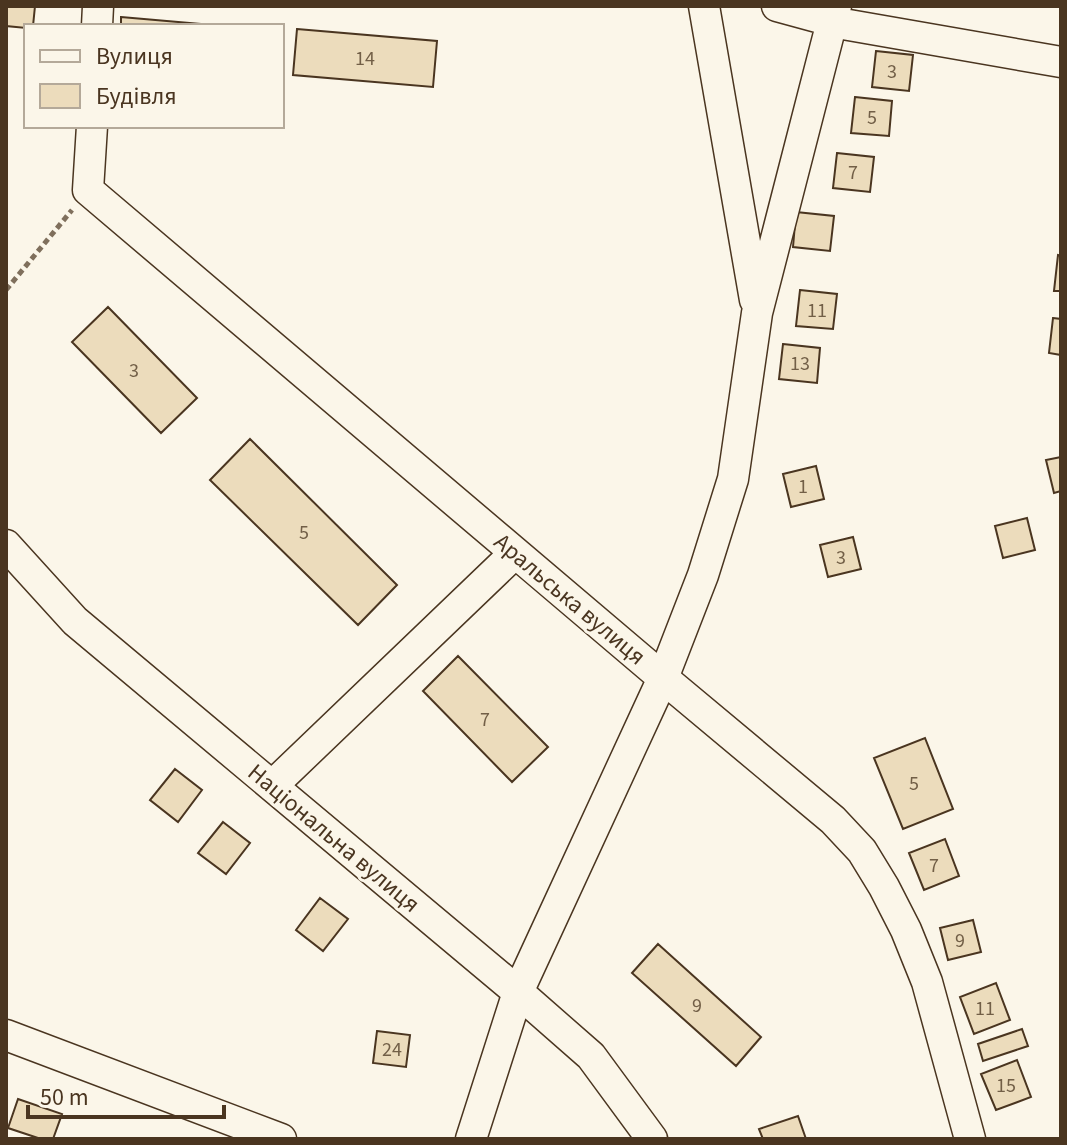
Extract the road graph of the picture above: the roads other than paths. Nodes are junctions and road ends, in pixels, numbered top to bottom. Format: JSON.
{"nodes":[{"id":1,"x":704,"y":6,"type":"edge"},
{"id":2,"x":777,"y":6,"type":"edge"},
{"id":3,"x":834,"y":13,"type":"edge"},
{"id":4,"x":1061,"y":62,"type":"edge"},
{"id":5,"x":92,"y":128,"type":"edge"},
{"id":6,"x":757,"y":313,"type":"junction"},
{"id":7,"x":6,"y":545,"type":"edge"},
{"id":8,"x":515,"y":553,"type":"junction"},
{"id":9,"x":663,"y":678,"type":"junction"},
{"id":10,"x":272,"y":786,"type":"junction"},
{"id":11,"x":518,"y":992,"type":"junction"},
{"id":12,"x":6,"y":1035,"type":"edge"},
{"id":13,"x":281,"y":1139,"type":"edge"},
{"id":14,"x":471,"y":1139,"type":"edge"},
{"id":15,"x":652,"y":1139,"type":"edge"},
{"id":16,"x":970,"y":1139,"type":"edge"}],
"edges":[{"from":1,"to":6,"type":"street"},
{"from":2,"to":3,"type":"street"},
{"from":3,"to":4,"type":"street"},
{"from":3,"to":6,"type":"street"},
{"from":5,"to":8,"type":"street","name":"Аральська вулиця"},
{"from":6,"to":9,"type":"street"},
{"from":7,"to":10,"type":"street","name":"Національна вулиця"},
{"from":8,"to":9,"type":"street","name":"Аральська вулиця"},
{"from":8,"to":10,"type":"street"},
{"from":9,"to":11,"type":"street"},
{"from":9,"to":16,"type":"street","name":"Аральська вулиця"},
{"from":10,"to":11,"type":"street","name":"Національна вулиця"},
{"from":11,"to":14,"type":"street"},
{"from":11,"to":15,"type":"street","name":"Національна вулиця"},
{"from":12,"to":13,"type":"street"}]}
